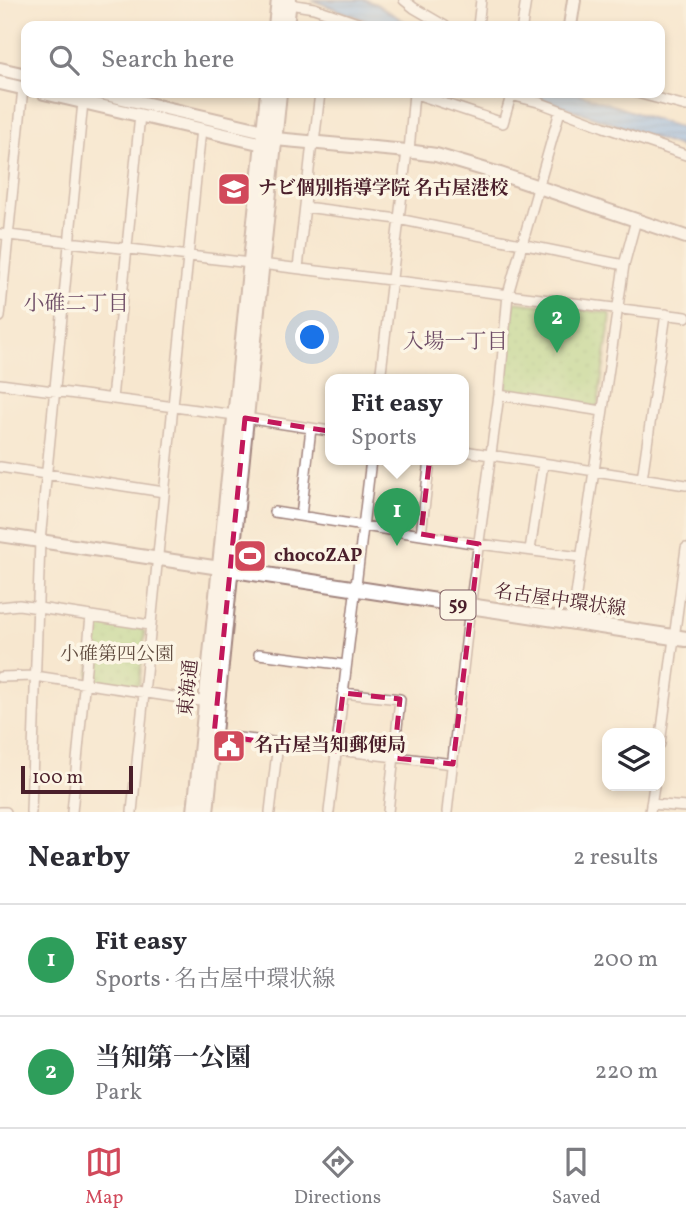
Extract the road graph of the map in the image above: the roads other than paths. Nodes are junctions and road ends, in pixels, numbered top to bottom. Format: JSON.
{"nodes":[{"id":1,"x":404,"y":0,"type":"edge"},
{"id":2,"x":481,"y":0,"type":"edge"},
{"id":3,"x":526,"y":0,"type":"edge"},
{"id":4,"x":574,"y":0,"type":"edge"},
{"id":5,"x":286,"y":1,"type":"edge"},
{"id":6,"x":278,"y":21,"type":"edge"},
{"id":7,"x":286,"y":21,"type":"edge"},
{"id":8,"x":352,"y":21,"type":"edge"},
{"id":9,"x":436,"y":21,"type":"edge"},
{"id":10,"x":479,"y":21,"type":"edge"},
{"id":11,"x":523,"y":21,"type":"edge"},
{"id":12,"x":571,"y":21,"type":"edge"},
{"id":13,"x":0,"y":69,"type":"edge"},
{"id":14,"x":0,"y":82,"type":"edge"},
{"id":15,"x":21,"y":82,"type":"edge"},
{"id":16,"x":21,"y":84,"type":"edge"},
{"id":17,"x":23,"y":98,"type":"edge"},
{"id":18,"x":66,"y":98,"type":"edge"},
{"id":19,"x":119,"y":98,"type":"edge"},
{"id":20,"x":268,"y":98,"type":"edge"},
{"id":21,"x":278,"y":98,"type":"edge"},
{"id":22,"x":319,"y":98,"type":"edge"},
{"id":23,"x":413,"y":98,"type":"edge"},
{"id":24,"x":428,"y":98,"type":"edge"},
{"id":25,"x":506,"y":98,"type":"edge"},
{"id":26,"x":522,"y":98,"type":"edge"},
{"id":27,"x":656,"y":98,"type":"edge"},
{"id":28,"x":83,"y":102,"type":"junction"},
{"id":29,"x":686,"y":106,"type":"edge"},
{"id":30,"x":560,"y":111,"type":"junction"},
{"id":31,"x":140,"y":115,"type":"junction"},
{"id":32,"x":201,"y":130,"type":"junction"},
{"id":33,"x":267,"y":138,"type":"junction"},
{"id":34,"x":313,"y":143,"type":"junction"},
{"id":35,"x":408,"y":151,"type":"junction"},
{"id":36,"x":686,"y":155,"type":"edge"},
{"id":37,"x":539,"y":187,"type":"junction"},
{"id":38,"x":305,"y":207,"type":"junction"},
{"id":39,"x":398,"y":219,"type":"junction"},
{"id":40,"x":636,"y":220,"type":"junction"},
{"id":41,"x":4,"y":235,"type":"edge"},
{"id":42,"x":686,"y":237,"type":"edge"},
{"id":43,"x":69,"y":242,"type":"junction"},
{"id":44,"x":522,"y":243,"type":"junction"},
{"id":45,"x":127,"y":249,"type":"junction"},
{"id":46,"x":188,"y":256,"type":"junction"},
{"id":47,"x":256,"y":264,"type":"junction"},
{"id":48,"x":624,"y":265,"type":"junction"},
{"id":49,"x":298,"y":268,"type":"junction"},
{"id":50,"x":391,"y":280,"type":"junction"},
{"id":51,"x":508,"y":294,"type":"junction"},
{"id":52,"x":617,"y":308,"type":"junction"},
{"id":53,"x":666,"y":314,"type":"junction"},
{"id":54,"x":0,"y":317,"type":"edge"},
{"id":55,"x":686,"y":317,"type":"edge"},
{"id":56,"x":381,"y":374,"type":"edge"},
{"id":57,"x":0,"y":384,"type":"edge"},
{"id":58,"x":54,"y":391,"type":"junction"},
{"id":59,"x":499,"y":394,"type":"junction"},
{"id":60,"x":112,"y":399,"type":"junction"},
{"id":61,"x":173,"y":407,"type":"junction"},
{"id":62,"x":602,"y":411,"type":"junction"},
{"id":63,"x":240,"y":417,"type":"junction"},
{"id":64,"x":312,"y":428,"type":"junction"},
{"id":65,"x":325,"y":430,"type":"edge"},
{"id":66,"x":469,"y":452,"type":"edge"},
{"id":67,"x":491,"y":455,"type":"junction"},
{"id":68,"x":543,"y":464,"type":"junction"},
{"id":69,"x":370,"y":465,"type":"edge"},
{"id":70,"x":429,"y":465,"type":"edge"},
{"id":71,"x":0,"y":467,"type":"edge"},
{"id":72,"x":593,"y":471,"type":"junction"},
{"id":73,"x":46,"y":474,"type":"junction"},
{"id":74,"x":642,"y":479,"type":"junction"},
{"id":75,"x":686,"y":485,"type":"edge"},
{"id":76,"x":164,"y":492,"type":"junction"},
{"id":77,"x":274,"y":512,"type":"dead end"},
{"id":78,"x":301,"y":516,"type":"junction"},
{"id":79,"x":364,"y":525,"type":"junction"},
{"id":80,"x":421,"y":534,"type":"junction"},
{"id":81,"x":0,"y":535,"type":"edge"},
{"id":82,"x":40,"y":541,"type":"junction"},
{"id":83,"x":479,"y":544,"type":"junction"},
{"id":84,"x":686,"y":548,"type":"edge"},
{"id":85,"x":530,"y":551,"type":"junction"},
{"id":86,"x":580,"y":557,"type":"junction"},
{"id":87,"x":157,"y":558,"type":"junction"},
{"id":88,"x":225,"y":569,"type":"junction"},
{"id":89,"x":684,"y":574,"type":"edge"},
{"id":90,"x":355,"y":590,"type":"junction"},
{"id":91,"x":0,"y":607,"type":"edge"},
{"id":92,"x":470,"y":607,"type":"junction"},
{"id":93,"x":37,"y":608,"type":"junction"},
{"id":94,"x":91,"y":616,"type":"junction"},
{"id":95,"x":572,"y":622,"type":"junction"},
{"id":96,"x":150,"y":625,"type":"junction"},
{"id":97,"x":680,"y":638,"type":"edge"},
{"id":98,"x":259,"y":654,"type":"dead end"},
{"id":99,"x":346,"y":664,"type":"junction"},
{"id":100,"x":35,"y":676,"type":"junction"},
{"id":101,"x":0,"y":677,"type":"edge"},
{"id":102,"x":85,"y":683,"type":"junction"},
{"id":103,"x":144,"y":692,"type":"junction"},
{"id":104,"x":343,"y":693,"type":"junction"},
{"id":105,"x":207,"y":702,"type":"junction"},
{"id":106,"x":663,"y":728,"type":"edge"},
{"id":107,"x":214,"y":735,"type":"junction"},
{"id":108,"x":278,"y":743,"type":"junction"},
{"id":109,"x":336,"y":751,"type":"junction"},
{"id":110,"x":394,"y":758,"type":"junction"},
{"id":111,"x":453,"y":764,"type":"junction"},
{"id":112,"x":686,"y":807,"type":"edge"},
{"id":113,"x":651,"y":808,"type":"edge"},
{"id":114,"x":0,"y":812,"type":"edge"},
{"id":115,"x":6,"y":812,"type":"edge"},
{"id":116,"x":31,"y":812,"type":"edge"},
{"id":117,"x":72,"y":812,"type":"edge"},
{"id":118,"x":132,"y":812,"type":"edge"},
{"id":119,"x":195,"y":812,"type":"edge"},
{"id":120,"x":206,"y":812,"type":"edge"},
{"id":121,"x":270,"y":812,"type":"edge"},
{"id":122,"x":329,"y":812,"type":"edge"},
{"id":123,"x":388,"y":812,"type":"edge"},
{"id":124,"x":447,"y":812,"type":"edge"}],
"edges":[{"from":1,"to":9,"type":"street"},
{"from":2,"to":10,"type":"street"},
{"from":3,"to":11,"type":"street"},
{"from":4,"to":12,"type":"street"},
{"from":5,"to":6,"type":"main road"},
{"from":5,"to":7,"type":"main road"},
{"from":5,"to":8,"type":"street"},
{"from":13,"to":15,"type":"street"},
{"from":14,"to":16,"type":"street"},
{"from":17,"to":41,"type":"street"},
{"from":18,"to":28,"type":"street"},
{"from":19,"to":33,"type":"street"},
{"from":20,"to":33,"type":"main road"},
{"from":21,"to":33,"type":"main road"},
{"from":22,"to":34,"type":"street"},
{"from":23,"to":35,"type":"street"},
{"from":24,"to":25,"type":"street"},
{"from":26,"to":30,"type":"street"},
{"from":27,"to":29,"type":"street"},
{"from":28,"to":31,"type":"street"},
{"from":28,"to":43,"type":"street"},
{"from":30,"to":36,"type":"street"},
{"from":30,"to":37,"type":"street"},
{"from":31,"to":32,"type":"street"},
{"from":31,"to":45,"type":"street"},
{"from":32,"to":33,"type":"street"},
{"from":32,"to":46,"type":"street"},
{"from":33,"to":34,"type":"street"},
{"from":33,"to":47,"type":"main road"},
{"from":34,"to":35,"type":"street"},
{"from":34,"to":38,"type":"street"},
{"from":35,"to":37,"type":"street"},
{"from":35,"to":39,"type":"street"},
{"from":37,"to":40,"type":"street"},
{"from":37,"to":44,"type":"street"},
{"from":38,"to":39,"type":"street"},
{"from":38,"to":49,"type":"street"},
{"from":39,"to":44,"type":"street"},
{"from":39,"to":50,"type":"street"},
{"from":40,"to":42,"type":"street"},
{"from":40,"to":48,"type":"street"},
{"from":41,"to":43,"type":"street"},
{"from":41,"to":54,"type":"street"},
{"from":43,"to":45,"type":"street"},
{"from":43,"to":58,"type":"street"},
{"from":44,"to":48,"type":"street"},
{"from":44,"to":51,"type":"street"},
{"from":45,"to":46,"type":"street"},
{"from":45,"to":60,"type":"street"},
{"from":46,"to":47,"type":"street"},
{"from":46,"to":61,"type":"street"},
{"from":47,"to":49,"type":"street"},
{"from":47,"to":63,"type":"main road"},
{"from":48,"to":52,"type":"street"},
{"from":49,"to":50,"type":"street"},
{"from":50,"to":51,"type":"street"},
{"from":50,"to":56,"type":"street"},
{"from":51,"to":52,"type":"street"},
{"from":51,"to":59,"type":"street"},
{"from":52,"to":53,"type":"street"},
{"from":52,"to":62,"type":"street"},
{"from":53,"to":55,"type":"street"},
{"from":53,"to":74,"type":"street"},
{"from":57,"to":58,"type":"street"},
{"from":58,"to":60,"type":"street"},
{"from":58,"to":73,"type":"street"},
{"from":59,"to":62,"type":"street"},
{"from":59,"to":67,"type":"street"},
{"from":60,"to":61,"type":"street"},
{"from":61,"to":63,"type":"street"},
{"from":61,"to":76,"type":"street"},
{"from":62,"to":72,"type":"street"},
{"from":63,"to":64,"type":"street"},
{"from":63,"to":88,"type":"main road"},
{"from":64,"to":65,"type":"street"},
{"from":64,"to":78,"type":"street"},
{"from":66,"to":67,"type":"street"},
{"from":67,"to":68,"type":"street"},
{"from":67,"to":83,"type":"street"},
{"from":68,"to":72,"type":"street"},
{"from":68,"to":85,"type":"street"},
{"from":69,"to":79,"type":"street"},
{"from":70,"to":80,"type":"street"},
{"from":71,"to":73,"type":"street"},
{"from":72,"to":74,"type":"street"},
{"from":72,"to":86,"type":"street"},
{"from":73,"to":76,"type":"street"},
{"from":73,"to":82,"type":"street"},
{"from":74,"to":75,"type":"street"},
{"from":76,"to":87,"type":"street"},
{"from":77,"to":78,"type":"street"},
{"from":78,"to":79,"type":"street"},
{"from":79,"to":80,"type":"street"},
{"from":79,"to":90,"type":"street"},
{"from":80,"to":83,"type":"street"},
{"from":81,"to":82,"type":"street"},
{"from":82,"to":87,"type":"street"},
{"from":82,"to":93,"type":"street"},
{"from":83,"to":85,"type":"street"},
{"from":83,"to":92,"type":"street"},
{"from":84,"to":89,"type":"street"},
{"from":85,"to":86,"type":"street"},
{"from":86,"to":95,"type":"street"},
{"from":87,"to":88,"type":"street"},
{"from":87,"to":96,"type":"street"},
{"from":88,"to":90,"type":"main road","name":"名古屋中環状線","number":"59"},
{"from":88,"to":105,"type":"main road","name":"東海通"},
{"from":88,"to":107,"type":"main road","name":"東海通"},
{"from":89,"to":97,"type":"street"},
{"from":90,"to":92,"type":"main road","name":"名古屋中環状線","number":"59"},
{"from":90,"to":99,"type":"street"},
{"from":91,"to":93,"type":"street"},
{"from":92,"to":95,"type":"main road","name":"名古屋中環状線","number":"59"},
{"from":92,"to":111,"type":"street"},
{"from":93,"to":94,"type":"street"},
{"from":93,"to":100,"type":"street"},
{"from":94,"to":96,"type":"street"},
{"from":94,"to":102,"type":"street"},
{"from":95,"to":97,"type":"main road","name":"名古屋中環状線","number":"59"},
{"from":96,"to":103,"type":"street"},
{"from":97,"to":106,"type":"street"},
{"from":98,"to":99,"type":"street"},
{"from":99,"to":104,"type":"street"},
{"from":100,"to":101,"type":"street"},
{"from":100,"to":102,"type":"street"},
{"from":100,"to":116,"type":"street"},
{"from":102,"to":103,"type":"street"},
{"from":102,"to":117,"type":"street"},
{"from":103,"to":105,"type":"street"},
{"from":103,"to":118,"type":"street"},
{"from":104,"to":109,"type":"street"},
{"from":104,"to":110,"type":"street"},
{"from":105,"to":119,"type":"main road","name":"東海通"},
{"from":107,"to":108,"type":"street"},
{"from":107,"to":120,"type":"main road","name":"東海通"},
{"from":108,"to":109,"type":"street"},
{"from":108,"to":121,"type":"street"},
{"from":109,"to":110,"type":"street"},
{"from":109,"to":122,"type":"street"},
{"from":110,"to":111,"type":"street"},
{"from":110,"to":123,"type":"street"},
{"from":111,"to":124,"type":"street"},
{"from":112,"to":113,"type":"street"},
{"from":114,"to":115,"type":"street"}]}
